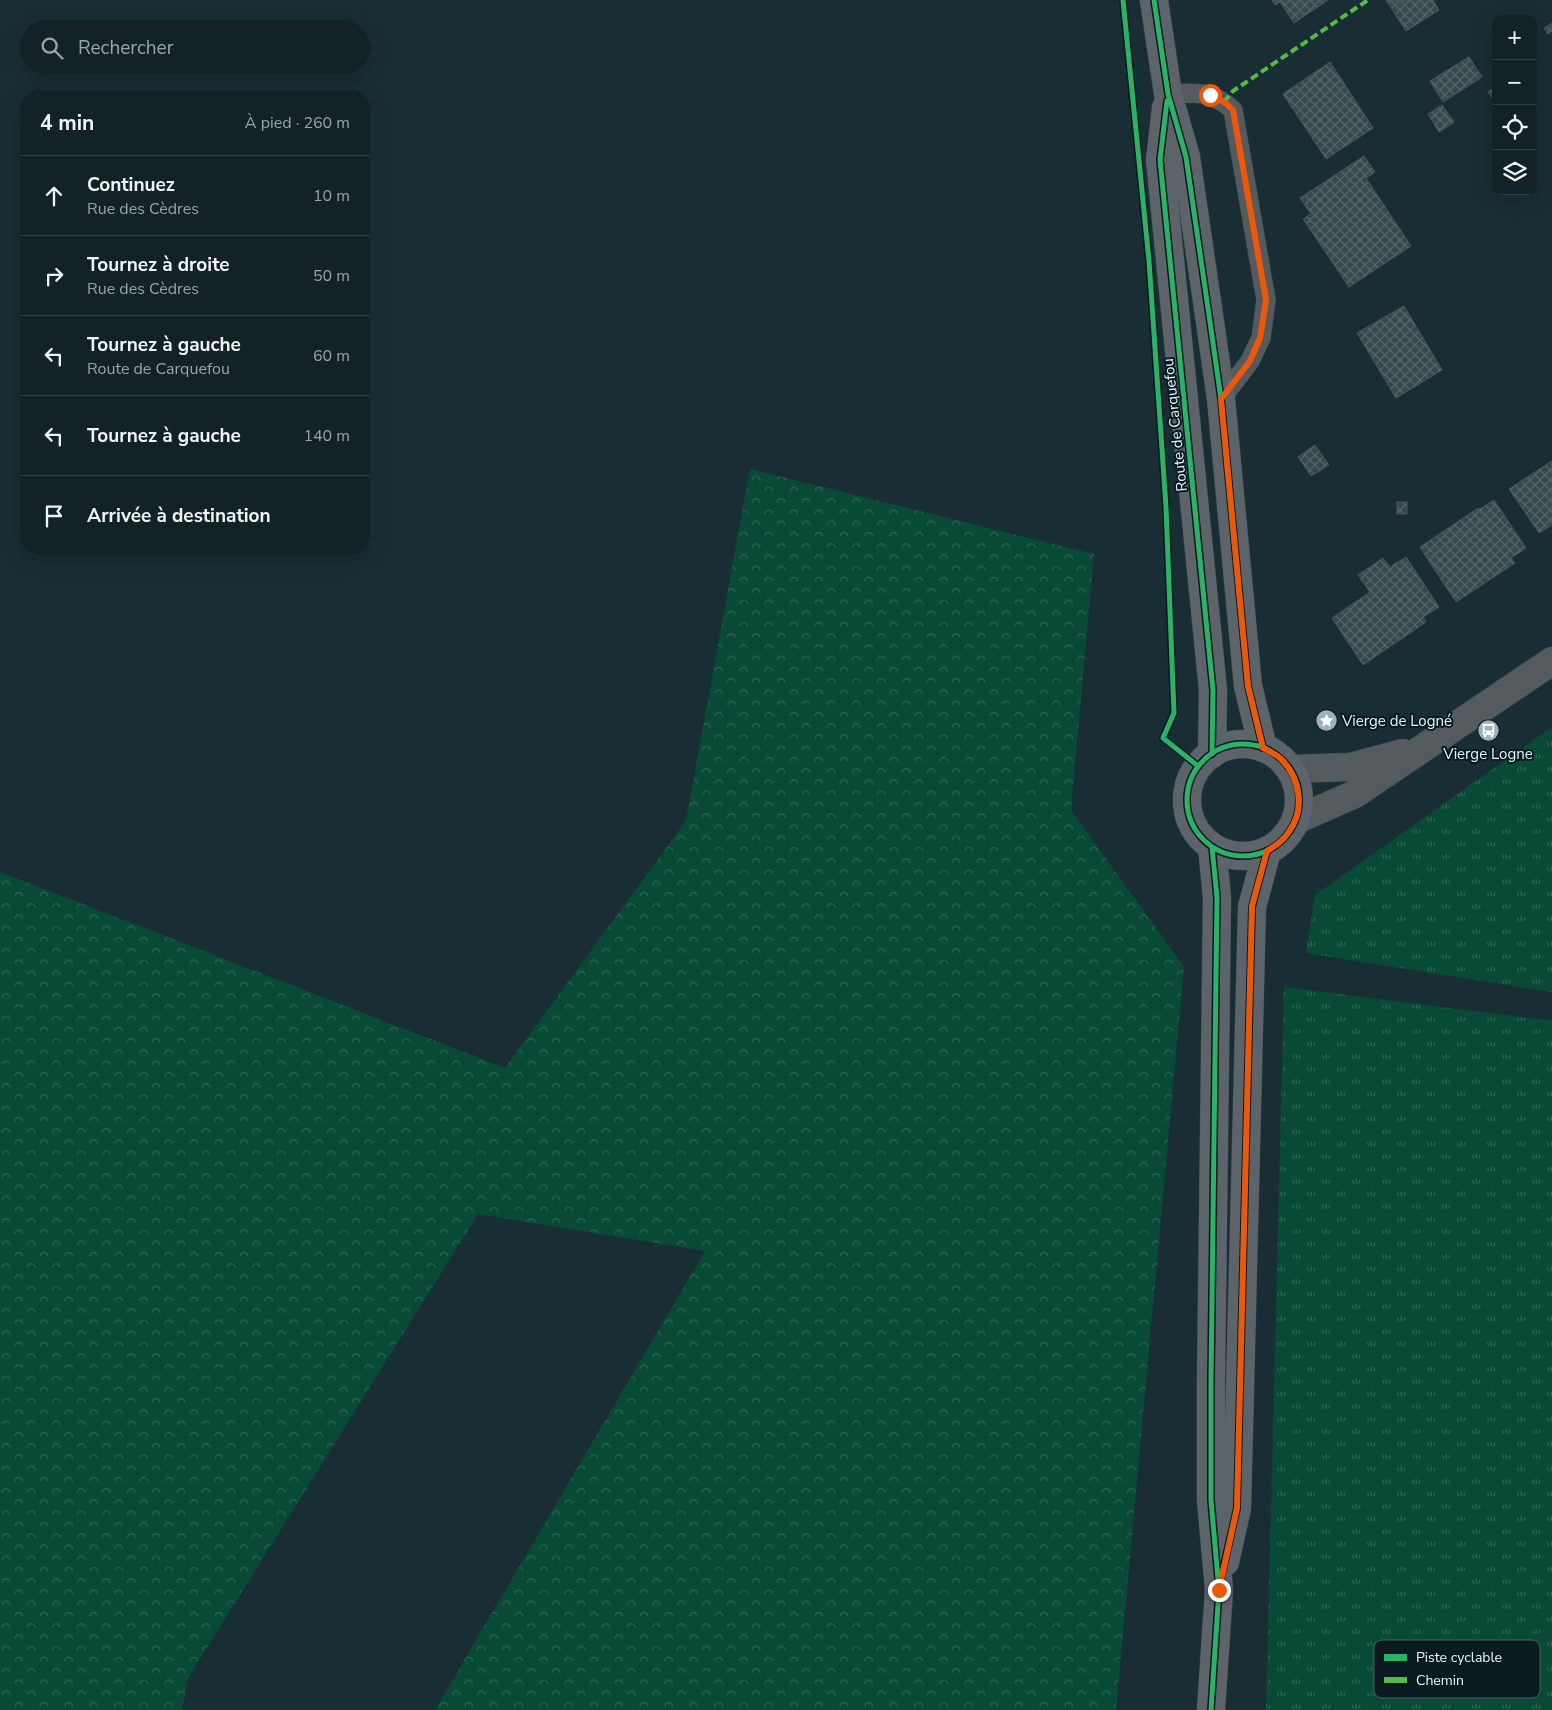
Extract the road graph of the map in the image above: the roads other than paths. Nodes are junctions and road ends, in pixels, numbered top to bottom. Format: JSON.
{"nodes":[{"id":1,"x":1154,"y":0,"type":"edge"},
{"id":2,"x":1168,"y":94,"type":"junction"},
{"id":3,"x":1221,"y":399,"type":"junction"},
{"id":4,"x":1552,"y":661,"type":"edge"},
{"id":5,"x":1426,"y":746,"type":"junction"},
{"id":6,"x":1263,"y":748,"type":"junction"},
{"id":7,"x":1212,"y":754,"type":"junction"},
{"id":8,"x":1290,"y":769,"type":"junction"},
{"id":9,"x":1296,"y":820,"type":"junction"},
{"id":10,"x":1212,"y":847,"type":"junction"},
{"id":11,"x":1267,"y":851,"type":"junction"},
{"id":12,"x":1219,"y":1590,"type":"junction"},
{"id":13,"x":1211,"y":1710,"type":"edge"}],
"edges":[{"from":1,"to":2,"type":"main road","name":"Route de Carquefou"},
{"from":2,"to":3,"type":"main road","name":"Route de Carquefou"},
{"from":2,"to":3,"type":"lane"},
{"from":2,"to":7,"type":"main road","name":"Route de Carquefou"},
{"from":3,"to":6,"type":"main road","name":"Route de Carquefou"},
{"from":4,"to":5,"type":"street"},
{"from":5,"to":8,"type":"street"},
{"from":5,"to":9,"type":"street"},
{"from":6,"to":7,"type":"main road"},
{"from":6,"to":8,"type":"main road"},
{"from":7,"to":10,"type":"main road"},
{"from":8,"to":9,"type":"main road"},
{"from":9,"to":11,"type":"main road"},
{"from":10,"to":11,"type":"main road"},
{"from":10,"to":12,"type":"main road"},
{"from":11,"to":12,"type":"main road"},
{"from":12,"to":13,"type":"main road"}]}
